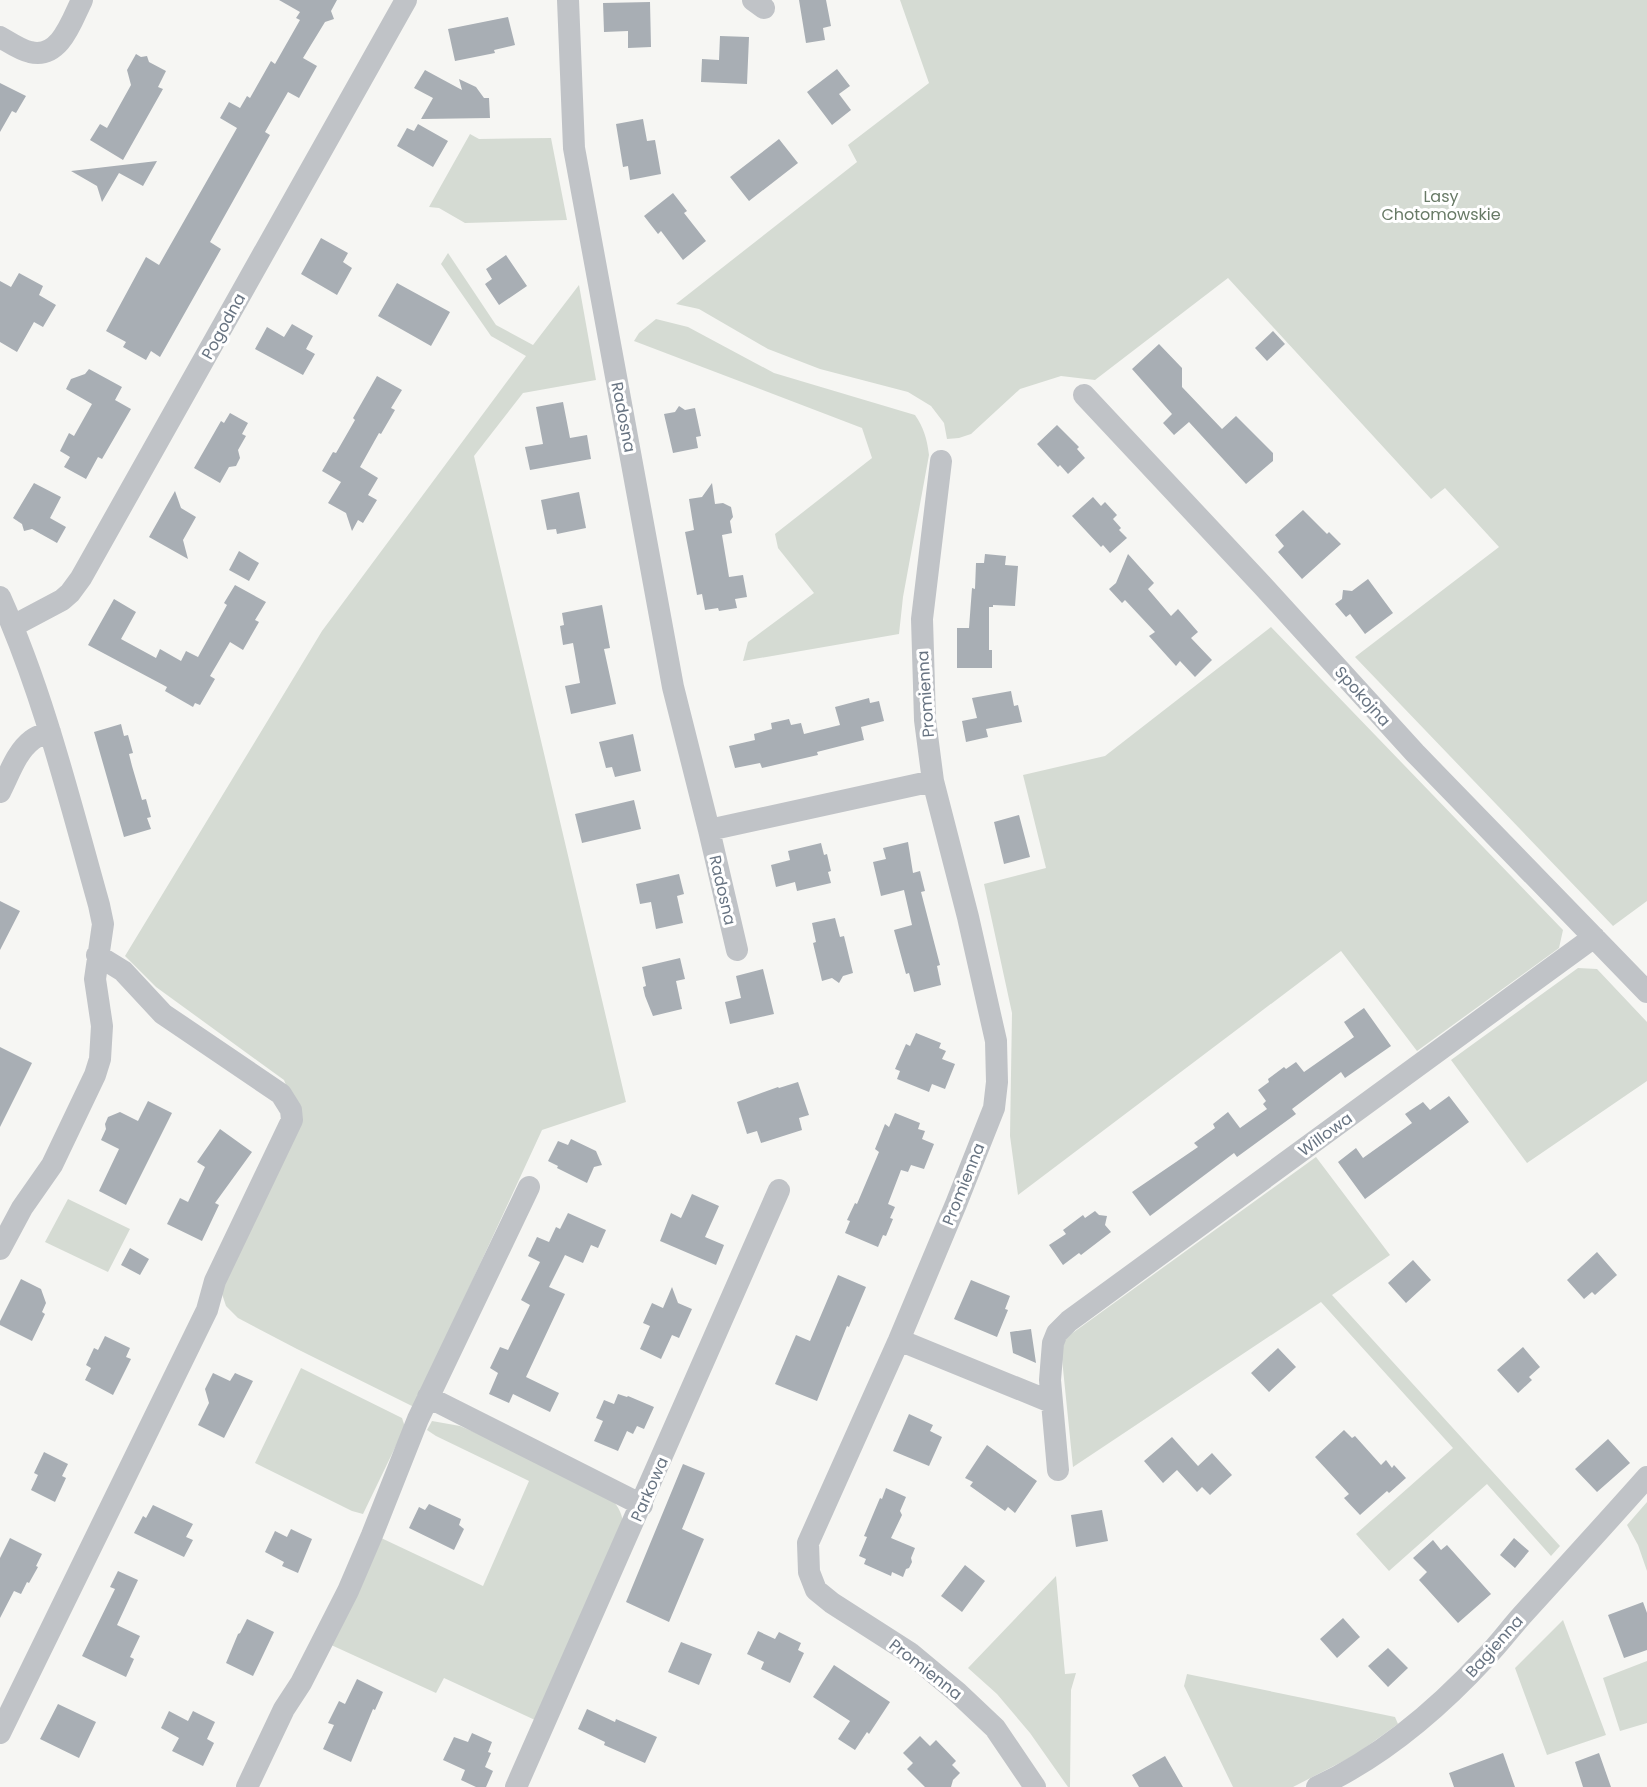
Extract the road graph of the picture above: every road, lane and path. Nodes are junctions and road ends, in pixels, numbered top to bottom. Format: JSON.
{"nodes":[{"id":1,"x":82,"y":0,"type":"edge"},
{"id":2,"x":406,"y":0,"type":"edge"},
{"id":3,"x":568,"y":0,"type":"edge"},
{"id":4,"x":0,"y":37,"type":"edge"},
{"id":5,"x":1084,"y":396,"type":"dead end"},
{"id":6,"x":941,"y":461,"type":"dead end"},
{"id":7,"x":0,"y":597,"type":"edge"},
{"id":8,"x":13,"y":626,"type":"junction"},
{"id":9,"x":50,"y":732,"type":"junction"},
{"id":10,"x":933,"y":781,"type":"junction"},
{"id":11,"x":0,"y":792,"type":"edge"},
{"id":12,"x":710,"y":830,"type":"junction"},
{"id":13,"x":1594,"y":937,"type":"junction"},
{"id":14,"x":737,"y":950,"type":"dead end"},
{"id":15,"x":97,"y":955,"type":"junction"},
{"id":16,"x":1647,"y":992,"type":"edge"},
{"id":17,"x":529,"y":1187,"type":"dead end"},
{"id":18,"x":780,"y":1190,"type":"dead end"},
{"id":19,"x":0,"y":1249,"type":"edge"},
{"id":20,"x":899,"y":1340,"type":"junction"},
{"id":21,"x":428,"y":1397,"type":"junction"},
{"id":22,"x":1051,"y":1402,"type":"junction"},
{"id":23,"x":1058,"y":1470,"type":"dead end"},
{"id":24,"x":1647,"y":1477,"type":"edge"},
{"id":25,"x":642,"y":1505,"type":"junction"},
{"id":26,"x":0,"y":1733,"type":"edge"},
{"id":27,"x":247,"y":1787,"type":"edge"},
{"id":28,"x":516,"y":1787,"type":"edge"},
{"id":29,"x":1035,"y":1787,"type":"edge"},
{"id":30,"x":1317,"y":1787,"type":"edge"}],
"edges":[{"from":1,"to":4,"type":"street"},
{"from":2,"to":8,"type":"street","name":"Pogodna"},
{"from":3,"to":12,"type":"street","name":"Radosna"},
{"from":5,"to":13,"type":"street","name":"Spokojna"},
{"from":6,"to":10,"type":"street","name":"Promienna"},
{"from":7,"to":8,"type":"street"},
{"from":8,"to":9,"type":"street"},
{"from":9,"to":11,"type":"street"},
{"from":9,"to":15,"type":"street"},
{"from":10,"to":12,"type":"street"},
{"from":10,"to":20,"type":"street","name":"Promienna"},
{"from":12,"to":14,"type":"street","name":"Radosna"},
{"from":13,"to":16,"type":"street","name":"Spokojna"},
{"from":13,"to":22,"type":"street","name":"Willowa"},
{"from":15,"to":19,"type":"street"},
{"from":15,"to":26,"type":"street"},
{"from":17,"to":21,"type":"street"},
{"from":18,"to":25,"type":"street","name":"Parkowa"},
{"from":20,"to":22,"type":"street"},
{"from":20,"to":29,"type":"street","name":"Promienna"},
{"from":21,"to":25,"type":"street"},
{"from":21,"to":27,"type":"street"},
{"from":22,"to":23,"type":"street"},
{"from":24,"to":30,"type":"street","name":"Bagienna"},
{"from":25,"to":28,"type":"street","name":"Parkowa"}]}
